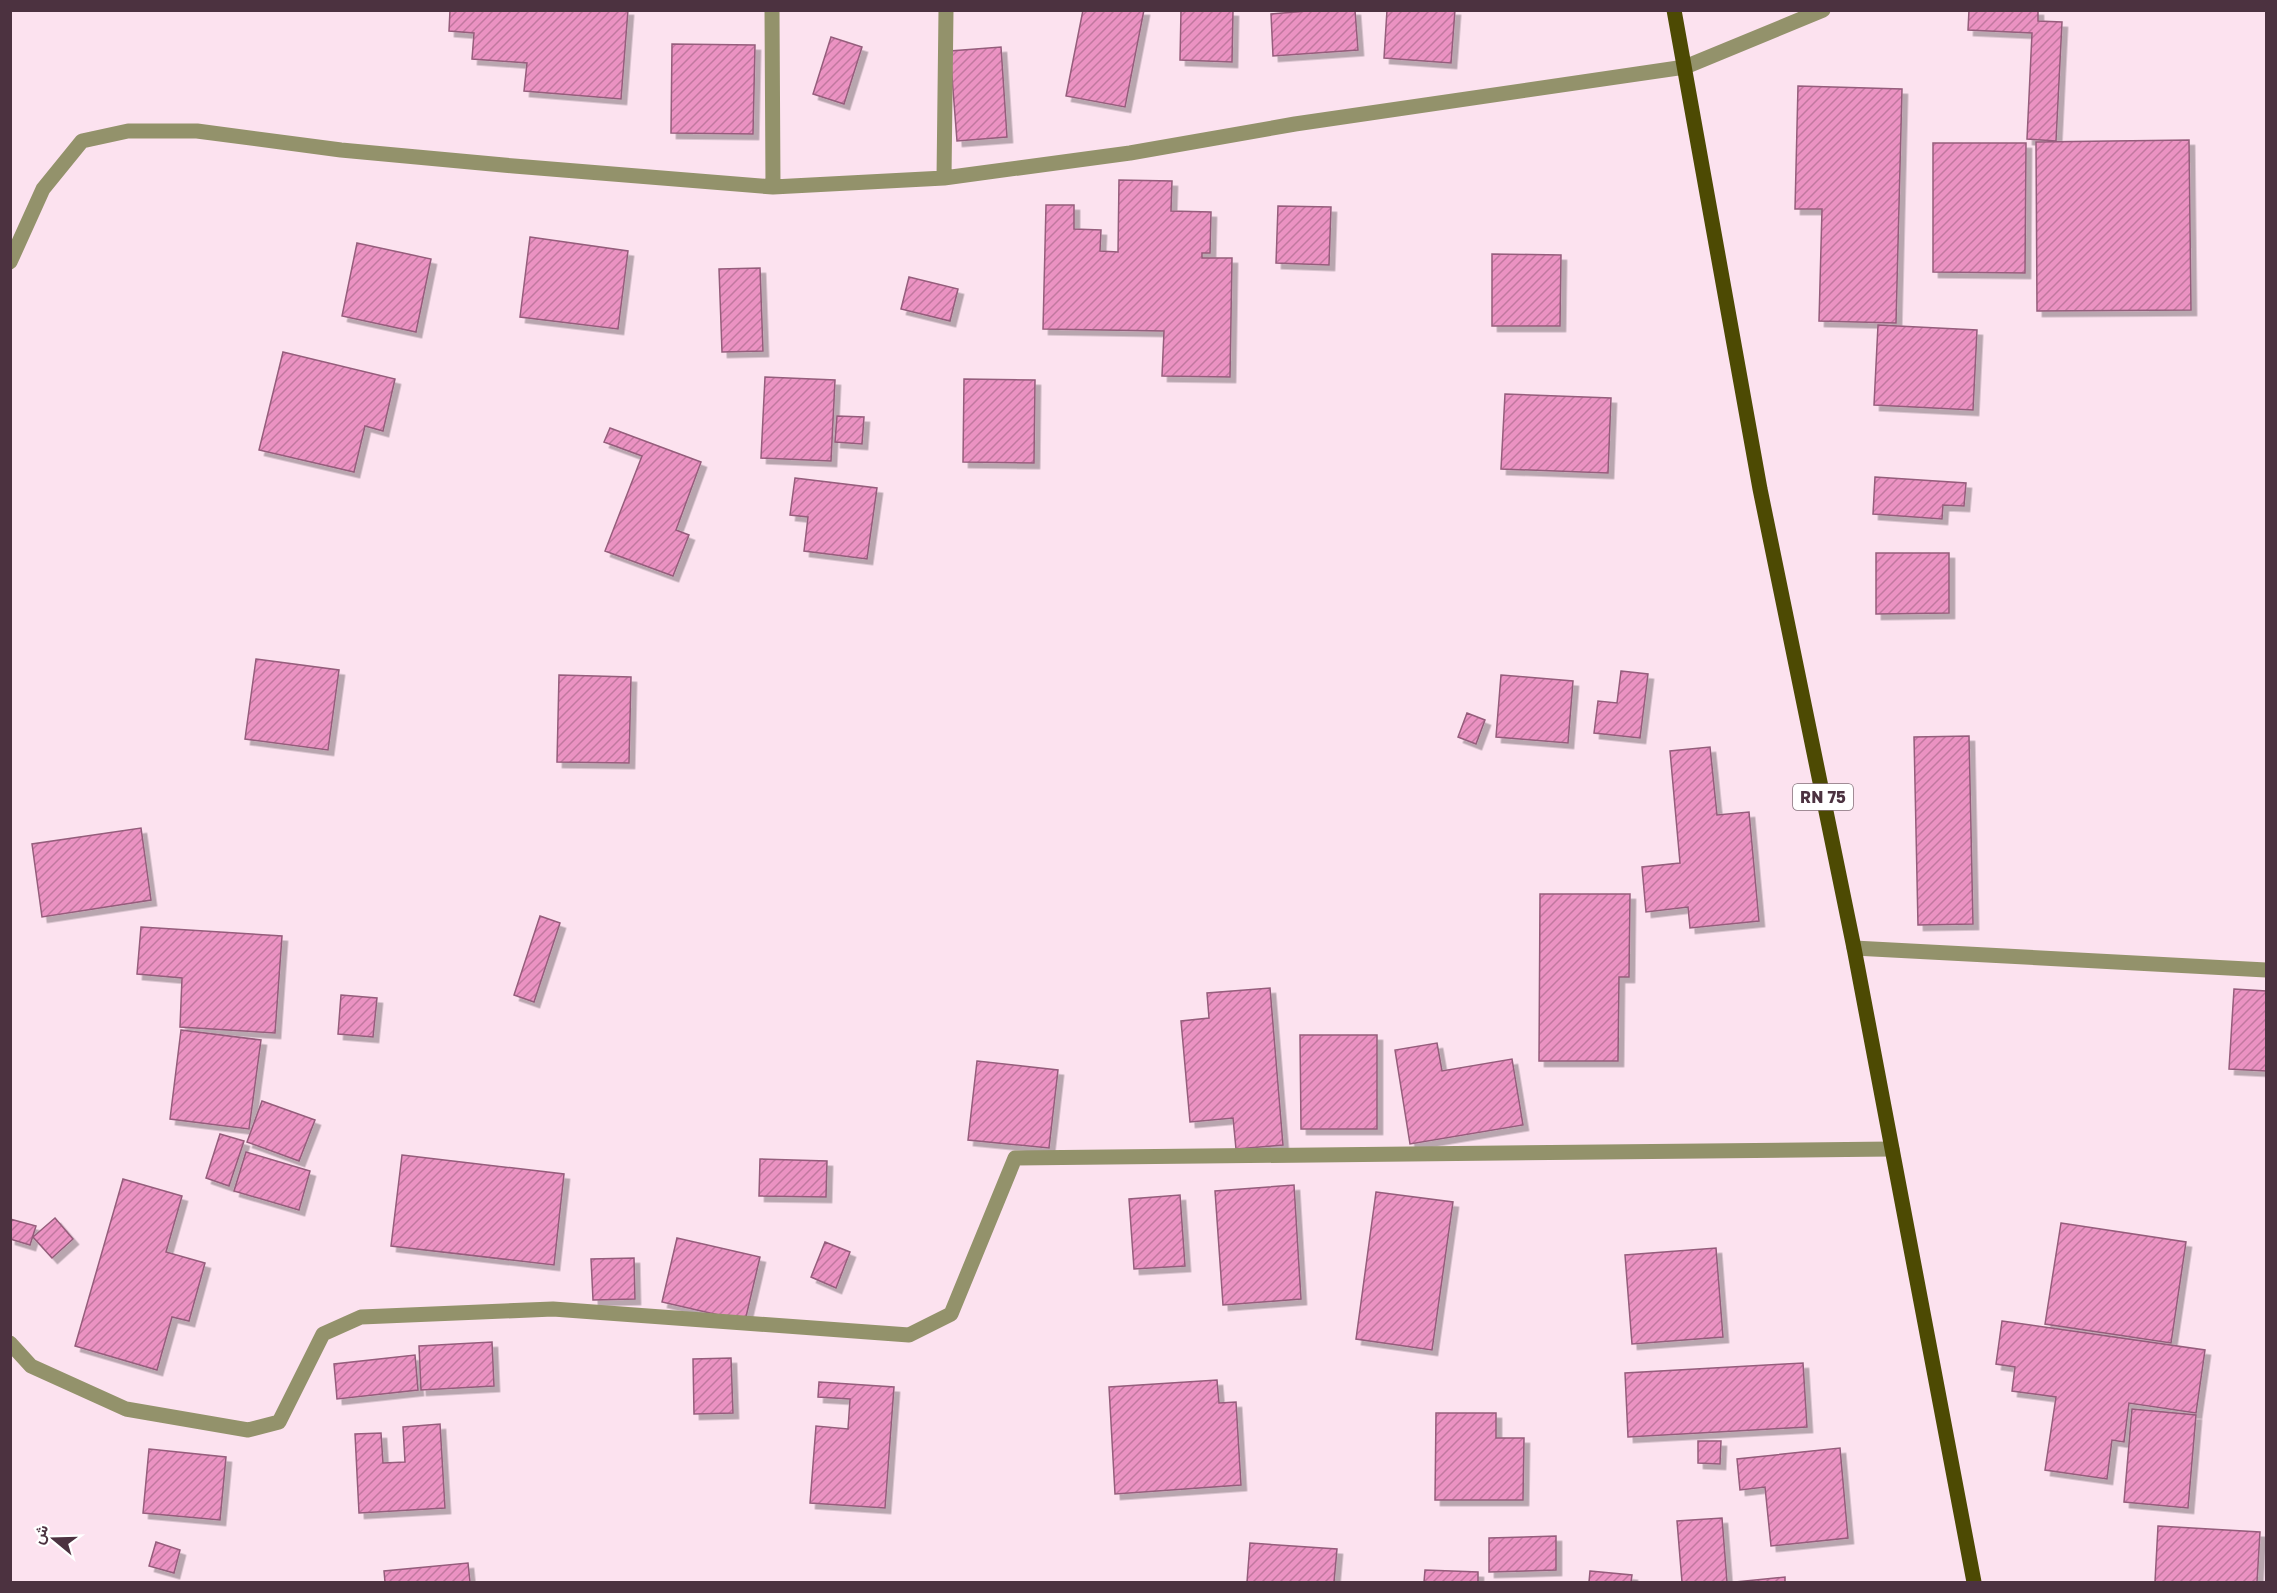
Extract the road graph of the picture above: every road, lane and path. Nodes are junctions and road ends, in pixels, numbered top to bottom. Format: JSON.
{"nodes":[{"id":1,"x":772,"y":10,"type":"edge"},
{"id":2,"x":946,"y":10,"type":"edge"},
{"id":3,"x":1674,"y":10,"type":"edge"},
{"id":4,"x":1823,"y":10,"type":"edge"},
{"id":5,"x":1685,"y":67,"type":"junction"},
{"id":6,"x":944,"y":178,"type":"junction"},
{"id":7,"x":773,"y":187,"type":"junction"},
{"id":8,"x":10,"y":262,"type":"edge"},
{"id":9,"x":1854,"y":948,"type":"junction"},
{"id":10,"x":2266,"y":970,"type":"edge"},
{"id":11,"x":1892,"y":1149,"type":"junction"},
{"id":12,"x":10,"y":1344,"type":"edge"},
{"id":13,"x":1974,"y":1582,"type":"edge"}],
"edges":[{"from":1,"to":7,"type":"street"},
{"from":2,"to":6,"type":"street"},
{"from":3,"to":5,"type":"main road","number":"RN 75"},
{"from":4,"to":5,"type":"street"},
{"from":5,"to":6,"type":"street"},
{"from":5,"to":9,"type":"main road","number":"RN 75"},
{"from":6,"to":7,"type":"street"},
{"from":7,"to":8,"type":"street"},
{"from":9,"to":10,"type":"street"},
{"from":9,"to":11,"type":"main road","number":"RN 75"},
{"from":11,"to":12,"type":"street"},
{"from":11,"to":13,"type":"main road","number":"RN 75"}]}
